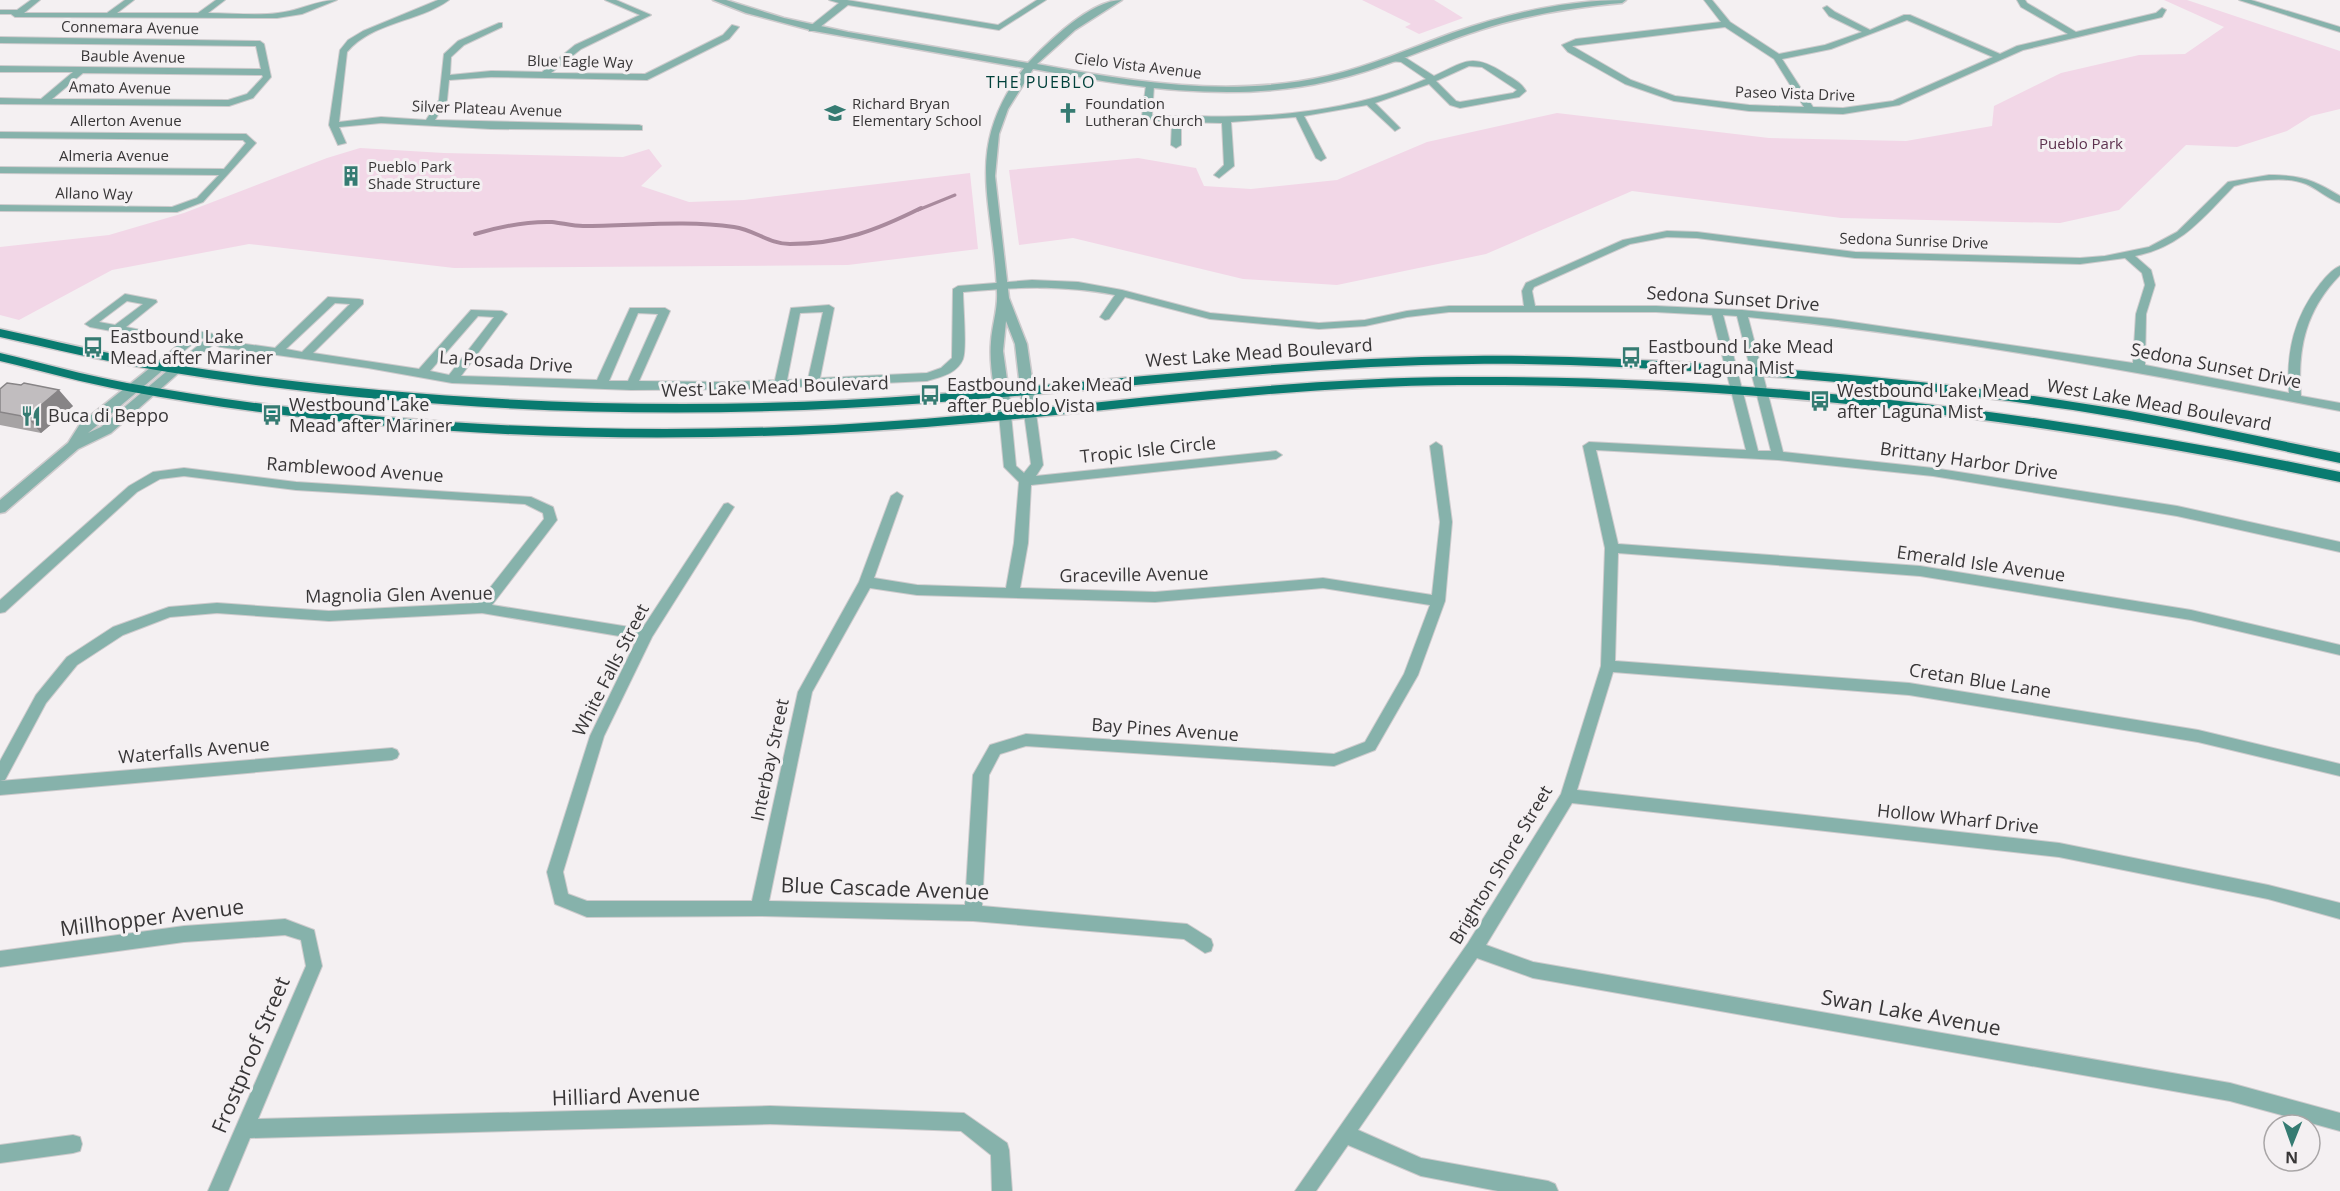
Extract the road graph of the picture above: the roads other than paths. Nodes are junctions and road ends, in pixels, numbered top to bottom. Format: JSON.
{"nodes":[{"id":1,"x":36,"y":0,"type":"edge"},
{"id":2,"x":130,"y":0,"type":"edge"},
{"id":3,"x":221,"y":0,"type":"edge"},
{"id":4,"x":333,"y":0,"type":"edge"},
{"id":5,"x":445,"y":0,"type":"edge"},
{"id":6,"x":609,"y":0,"type":"edge"},
{"id":7,"x":717,"y":0,"type":"edge"},
{"id":8,"x":832,"y":0,"type":"edge"},
{"id":9,"x":1042,"y":0,"type":"edge"},
{"id":10,"x":1118,"y":0,"type":"edge"},
{"id":11,"x":1622,"y":0,"type":"edge"},
{"id":12,"x":1708,"y":0,"type":"edge"},
{"id":13,"x":2021,"y":0,"type":"edge"},
{"id":14,"x":2243,"y":0,"type":"edge"},
{"id":15,"x":2269,"y":0,"type":"edge"},
{"id":16,"x":1584,"y":2,"type":"edge"},
{"id":17,"x":845,"y":3,"type":"junction"},
{"id":18,"x":2258,"y":5,"type":"junction"},
{"id":19,"x":1827,"y":8,"type":"dead end"},
{"id":20,"x":2162,"y":10,"type":"dead end"},
{"id":21,"x":0,"y":12,"type":"edge"},
{"id":22,"x":17,"y":13,"type":"junction"},
{"id":23,"x":108,"y":16,"type":"junction"},
{"id":24,"x":198,"y":17,"type":"junction"},
{"id":25,"x":1727,"y":24,"type":"junction"},
{"id":26,"x":499,"y":25,"type":"dead end"},
{"id":27,"x":735,"y":27,"type":"dead end"},
{"id":28,"x":812,"y":28,"type":"junction"},
{"id":29,"x":2340,"y":30,"type":"edge"},
{"id":30,"x":1870,"y":33,"type":"junction"},
{"id":31,"x":2075,"y":35,"type":"junction"},
{"id":32,"x":0,"y":40,"type":"edge"},
{"id":33,"x":1999,"y":56,"type":"junction"},
{"id":34,"x":1777,"y":57,"type":"junction"},
{"id":35,"x":1393,"y":59,"type":"junction"},
{"id":36,"x":1030,"y":66,"type":"junction"},
{"id":37,"x":0,"y":69,"type":"edge"},
{"id":38,"x":81,"y":70,"type":"junction"},
{"id":39,"x":267,"y":72,"type":"junction"},
{"id":40,"x":544,"y":75,"type":"junction"},
{"id":41,"x":445,"y":78,"type":"junction"},
{"id":42,"x":1431,"y":80,"type":"junction"},
{"id":43,"x":1150,"y":85,"type":"junction"},
{"id":44,"x":0,"y":101,"type":"edge"},
{"id":45,"x":44,"y":101,"type":"junction"},
{"id":46,"x":1369,"y":102,"type":"junction"},
{"id":47,"x":1810,"y":110,"type":"junction"},
{"id":48,"x":1299,"y":114,"type":"junction"},
{"id":49,"x":1178,"y":118,"type":"junction"},
{"id":50,"x":1226,"y":120,"type":"junction"},
{"id":51,"x":429,"y":122,"type":"junction"},
{"id":52,"x":334,"y":125,"type":"junction"},
{"id":53,"x":639,"y":128,"type":"dead end"},
{"id":54,"x":1395,"y":128,"type":"dead end"},
{"id":55,"x":0,"y":135,"type":"edge"},
{"id":56,"x":13,"y":135,"type":"junction"},
{"id":57,"x":341,"y":143,"type":"dead end"},
{"id":58,"x":0,"y":145,"type":"edge"},
{"id":59,"x":1176,"y":145,"type":"dead end"},
{"id":60,"x":1321,"y":158,"type":"dead end"},
{"id":61,"x":0,"y":170,"type":"edge"},
{"id":62,"x":227,"y":172,"type":"junction"},
{"id":63,"x":1219,"y":176,"type":"dead end"},
{"id":64,"x":2340,"y":200,"type":"edge"},
{"id":65,"x":0,"y":208,"type":"edge"},
{"id":66,"x":2129,"y":256,"type":"junction"},
{"id":67,"x":2340,"y":269,"type":"edge"},
{"id":68,"x":1004,"y":291,"type":"junction"},
{"id":69,"x":1122,"y":293,"type":"junction"},
{"id":70,"x":1530,"y":309,"type":"junction"},
{"id":71,"x":1717,"y":312,"type":"junction"},
{"id":72,"x":1742,"y":313,"type":"junction"},
{"id":73,"x":1105,"y":317,"type":"dead end"},
{"id":74,"x":117,"y":329,"type":"junction"},
{"id":75,"x":0,"y":333,"type":"edge"},
{"id":76,"x":198,"y":334,"type":"junction"},
{"id":77,"x":215,"y":337,"type":"junction"},
{"id":78,"x":277,"y":352,"type":"junction"},
{"id":79,"x":304,"y":356,"type":"junction"},
{"id":80,"x":0,"y":357,"type":"edge"},
{"id":81,"x":159,"y":367,"type":"junction"},
{"id":82,"x":2139,"y":368,"type":"junction"},
{"id":83,"x":177,"y":369,"type":"junction"},
{"id":84,"x":1732,"y":369,"type":"junction"},
{"id":85,"x":1756,"y":371,"type":"junction"},
{"id":86,"x":422,"y":373,"type":"junction"},
{"id":87,"x":927,"y":377,"type":"joint"},
{"id":88,"x":452,"y":379,"type":"junction"},
{"id":89,"x":813,"y":384,"type":"junction"},
{"id":90,"x":601,"y":385,"type":"junction"},
{"id":91,"x":780,"y":385,"type":"junction"},
{"id":92,"x":631,"y":386,"type":"junction"},
{"id":93,"x":133,"y":388,"type":"junction"},
{"id":94,"x":1738,"y":390,"type":"junction"},
{"id":95,"x":152,"y":391,"type":"junction"},
{"id":96,"x":1027,"y":391,"type":"junction"},
{"id":97,"x":1761,"y":391,"type":"junction"},
{"id":98,"x":1002,"y":393,"type":"junction"},
{"id":99,"x":2295,"y":397,"type":"junction"},
{"id":100,"x":2340,"y":407,"type":"edge"},
{"id":101,"x":1030,"y":413,"type":"junction"},
{"id":102,"x":1005,"y":415,"type":"junction"},
{"id":103,"x":73,"y":446,"type":"junction"},
{"id":104,"x":1436,"y":446,"type":"dead end"},
{"id":105,"x":1589,"y":446,"type":"joint"},
{"id":106,"x":1276,"y":454,"type":"dead end"},
{"id":107,"x":1753,"y":454,"type":"junction"},
{"id":108,"x":1778,"y":456,"type":"junction"},
{"id":109,"x":2340,"y":458,"type":"edge"},
{"id":110,"x":2340,"y":477,"type":"edge"},
{"id":111,"x":1025,"y":481,"type":"junction"},
{"id":112,"x":897,"y":496,"type":"dead end"},
{"id":113,"x":728,"y":507,"type":"dead end"},
{"id":114,"x":0,"y":508,"type":"edge"},
{"id":115,"x":2340,"y":547,"type":"edge"},
{"id":116,"x":1612,"y":548,"type":"junction"},
{"id":117,"x":866,"y":582,"type":"junction"},
{"id":118,"x":1012,"y":594,"type":"junction"},
{"id":119,"x":1438,"y":602,"type":"junction"},
{"id":120,"x":0,"y":608,"type":"edge"},
{"id":121,"x":482,"y":608,"type":"junction"},
{"id":122,"x":646,"y":635,"type":"junction"},
{"id":123,"x":2340,"y":650,"type":"edge"},
{"id":124,"x":1608,"y":666,"type":"junction"},
{"id":125,"x":392,"y":754,"type":"dead end"},
{"id":126,"x":2340,"y":770,"type":"edge"},
{"id":127,"x":0,"y":775,"type":"edge"},
{"id":128,"x":0,"y":788,"type":"edge"},
{"id":129,"x":1568,"y":796,"type":"junction"},
{"id":130,"x":561,"y":899,"type":"joint"},
{"id":131,"x":759,"y":908,"type":"junction"},
{"id":132,"x":2340,"y":910,"type":"edge"},
{"id":133,"x":973,"y":913,"type":"junction"},
{"id":134,"x":308,"y":935,"type":"joint"},
{"id":135,"x":1206,"y":945,"type":"dead end"},
{"id":136,"x":1474,"y":949,"type":"junction"},
{"id":137,"x":0,"y":959,"type":"edge"},
{"id":138,"x":2340,"y":1122,"type":"edge"},
{"id":139,"x":243,"y":1129,"type":"junction"},
{"id":140,"x":1345,"y":1134,"type":"junction"},
{"id":141,"x":73,"y":1144,"type":"dead end"},
{"id":142,"x":0,"y":1154,"type":"edge"},
{"id":143,"x":218,"y":1191,"type":"edge"},
{"id":144,"x":1002,"y":1191,"type":"edge"},
{"id":145,"x":1305,"y":1191,"type":"edge"},
{"id":146,"x":1548,"y":1191,"type":"edge"}],
"edges":[{"from":1,"to":22,"type":"street"},
{"from":2,"to":23,"type":"street"},
{"from":3,"to":24,"type":"street"},
{"from":4,"to":24,"type":"street"},
{"from":5,"to":52,"type":"street"},
{"from":6,"to":40,"type":"street"},
{"from":7,"to":28,"type":"street","name":"Cielo Vista Avenue"},
{"from":8,"to":17,"type":"street"},
{"from":9,"to":17,"type":"street"},
{"from":10,"to":36,"type":"street"},
{"from":11,"to":16,"type":"street","name":"Cielo Vista Avenue"},
{"from":12,"to":25,"type":"street"},
{"from":13,"to":31,"type":"street"},
{"from":14,"to":18,"type":"street"},
{"from":15,"to":18,"type":"street"},
{"from":16,"to":35,"type":"street","name":"Cielo Vista Avenue"},
{"from":17,"to":28,"type":"street"},
{"from":18,"to":29,"type":"street"},
{"from":19,"to":30,"type":"street"},
{"from":20,"to":31,"type":"street","name":"Paseo Vista Drive"},
{"from":21,"to":22,"type":"street"},
{"from":22,"to":23,"type":"street"},
{"from":23,"to":24,"type":"street"},
{"from":25,"to":34,"type":"street"},
{"from":25,"to":47,"type":"street","name":"Paseo Vista Drive"},
{"from":26,"to":41,"type":"street"},
{"from":27,"to":40,"type":"street","name":"Blue Eagle Way"},
{"from":28,"to":36,"type":"street","name":"Cielo Vista Avenue"},
{"from":30,"to":33,"type":"street"},
{"from":30,"to":34,"type":"street"},
{"from":31,"to":33,"type":"street","name":"Paseo Vista Drive"},
{"from":32,"to":39,"type":"street","name":"Connemara Avenue"},
{"from":33,"to":47,"type":"street","name":"Paseo Vista Drive"},
{"from":34,"to":47,"type":"street"},
{"from":35,"to":42,"type":"street"},
{"from":35,"to":43,"type":"street","name":"Cielo Vista Avenue"},
{"from":36,"to":43,"type":"street","name":"Cielo Vista Avenue"},
{"from":36,"to":68,"type":"street"},
{"from":37,"to":38,"type":"street","name":"Bauble Avenue"},
{"from":38,"to":39,"type":"street","name":"Bauble Avenue"},
{"from":38,"to":45,"type":"street"},
{"from":39,"to":45,"type":"street","name":"Amato Avenue"},
{"from":40,"to":41,"type":"street","name":"Blue Eagle Way"},
{"from":41,"to":51,"type":"street"},
{"from":42,"to":42,"type":"street"},
{"from":42,"to":46,"type":"street"},
{"from":43,"to":49,"type":"street"},
{"from":44,"to":45,"type":"street","name":"Amato Avenue"},
{"from":46,"to":48,"type":"street"},
{"from":46,"to":54,"type":"street"},
{"from":48,"to":50,"type":"street"},
{"from":48,"to":60,"type":"street"},
{"from":49,"to":50,"type":"street"},
{"from":49,"to":59,"type":"street"},
{"from":50,"to":63,"type":"street"},
{"from":51,"to":52,"type":"street","name":"Silver Plateau Avenue"},
{"from":51,"to":53,"type":"street","name":"Silver Plateau Avenue"},
{"from":52,"to":57,"type":"street"},
{"from":55,"to":56,"type":"street","name":"Allerton Avenue"},
{"from":56,"to":58,"type":"street"},
{"from":56,"to":62,"type":"street","name":"Allerton Avenue"},
{"from":61,"to":62,"type":"street","name":"Almeria Avenue"},
{"from":62,"to":65,"type":"street","name":"Allano Way"},
{"from":64,"to":66,"type":"street","name":"Sedona Sunrise Drive"},
{"from":66,"to":70,"type":"street","name":"Sedona Sunrise Drive"},
{"from":66,"to":82,"type":"street"},
{"from":67,"to":99,"type":"street"},
{"from":68,"to":69,"type":"street","name":"Sedona Sunset Drive"},
{"from":68,"to":87,"type":"street","name":"Sedona Sunset Drive"},
{"from":68,"to":96,"type":"street"},
{"from":68,"to":98,"type":"street"},
{"from":69,"to":70,"type":"street","name":"Sedona Sunset Drive"},
{"from":69,"to":73,"type":"street"},
{"from":70,"to":71,"type":"street","name":"Sedona Sunset Drive"},
{"from":71,"to":72,"type":"street","name":"Sedona Sunset Drive"},
{"from":71,"to":84,"type":"street"},
{"from":72,"to":82,"type":"street","name":"Sedona Sunset Drive"},
{"from":72,"to":85,"type":"street"},
{"from":74,"to":74,"type":"street","name":"La Posada Drive"},
{"from":74,"to":76,"type":"street","name":"La Posada Drive"},
{"from":75,"to":81,"type":"main road","name":"West Lake Mead Boulevard"},
{"from":76,"to":77,"type":"street","name":"La Posada Drive"},
{"from":76,"to":81,"type":"street"},
{"from":77,"to":78,"type":"street","name":"La Posada Drive"},
{"from":77,"to":83,"type":"street"},
{"from":78,"to":79,"type":"street","name":"La Posada Drive"},
{"from":78,"to":79,"type":"street"},
{"from":79,"to":86,"type":"street","name":"La Posada Drive"},
{"from":80,"to":93,"type":"main road","name":"West Lake Mead Boulevard"},
{"from":81,"to":83,"type":"main road","name":"West Lake Mead Boulevard"},
{"from":81,"to":93,"type":"street"},
{"from":82,"to":99,"type":"street","name":"Sedona Sunset Drive"},
{"from":83,"to":95,"type":"street"},
{"from":83,"to":98,"type":"main road","name":"West Lake Mead Boulevard"},
{"from":84,"to":85,"type":"main road","name":"West Lake Mead Boulevard"},
{"from":84,"to":94,"type":"street"},
{"from":84,"to":96,"type":"main road","name":"West Lake Mead Boulevard"},
{"from":85,"to":97,"type":"street"},
{"from":85,"to":109,"type":"main road","name":"West Lake Mead Boulevard"},
{"from":86,"to":88,"type":"street","name":"La Posada Drive"},
{"from":86,"to":88,"type":"street"},
{"from":87,"to":89,"type":"street","name":"La Posada Drive"},
{"from":88,"to":90,"type":"street","name":"La Posada Drive"},
{"from":89,"to":91,"type":"street","name":"La Posada Drive"},
{"from":89,"to":91,"type":"street"},
{"from":90,"to":92,"type":"street","name":"La Posada Drive"},
{"from":90,"to":92,"type":"street"},
{"from":91,"to":92,"type":"street","name":"La Posada Drive"},
{"from":93,"to":95,"type":"main road","name":"West Lake Mead Boulevard"},
{"from":93,"to":103,"type":"street"},
{"from":94,"to":97,"type":"main road","name":"West Lake Mead Boulevard"},
{"from":94,"to":101,"type":"main road","name":"West Lake Mead Boulevard"},
{"from":94,"to":107,"type":"street"},
{"from":95,"to":102,"type":"main road","name":"West Lake Mead Boulevard"},
{"from":95,"to":103,"type":"street"},
{"from":96,"to":98,"type":"main road","name":"West Lake Mead Boulevard"},
{"from":96,"to":101,"type":"street"},
{"from":97,"to":108,"type":"street"},
{"from":97,"to":110,"type":"main road","name":"West Lake Mead Boulevard"},
{"from":98,"to":102,"type":"street"},
{"from":99,"to":100,"type":"street","name":"Sedona Sunset Drive"},
{"from":101,"to":102,"type":"main road","name":"West Lake Mead Boulevard"},
{"from":101,"to":111,"type":"street"},
{"from":102,"to":111,"type":"street"},
{"from":103,"to":114,"type":"street"},
{"from":104,"to":119,"type":"street"},
{"from":105,"to":107,"type":"street","name":"Brittany Harbor Drive"},
{"from":105,"to":116,"type":"street","name":"Brighton Shore Street"},
{"from":106,"to":111,"type":"street","name":"Tropic Isle Circle"},
{"from":107,"to":108,"type":"street","name":"Brittany Harbor Drive"},
{"from":108,"to":115,"type":"street","name":"Brittany Harbor Drive"},
{"from":111,"to":118,"type":"street"},
{"from":112,"to":117,"type":"street","name":"Interbay Street"},
{"from":113,"to":122,"type":"street","name":"White Falls Street"},
{"from":116,"to":123,"type":"street","name":"Emerald Isle Avenue"},
{"from":116,"to":124,"type":"street","name":"Brighton Shore Street"},
{"from":117,"to":118,"type":"street","name":"Graceville Avenue"},
{"from":117,"to":131,"type":"street","name":"Interbay Street"},
{"from":118,"to":119,"type":"street","name":"Graceville Avenue"},
{"from":119,"to":133,"type":"street","name":"Bay Pines Avenue"},
{"from":120,"to":121,"type":"street","name":"Ramblewood Avenue"},
{"from":121,"to":122,"type":"street","name":"Magnolia Glen Avenue"},
{"from":121,"to":127,"type":"street","name":"Magnolia Glen Avenue"},
{"from":122,"to":130,"type":"street","name":"White Falls Street"},
{"from":124,"to":126,"type":"street","name":"Cretan Blue Lane"},
{"from":124,"to":129,"type":"street","name":"Brighton Shore Street"},
{"from":125,"to":128,"type":"street","name":"Waterfalls Avenue"},
{"from":129,"to":132,"type":"street","name":"Hollow Wharf Drive"},
{"from":129,"to":136,"type":"street","name":"Brighton Shore Street"},
{"from":130,"to":131,"type":"street","name":"Blue Cascade Avenue"},
{"from":131,"to":133,"type":"street","name":"Blue Cascade Avenue"},
{"from":133,"to":135,"type":"street","name":"Blue Cascade Avenue"},
{"from":134,"to":137,"type":"street","name":"Millhopper Avenue"},
{"from":134,"to":139,"type":"street","name":"Frostproof Street"},
{"from":136,"to":138,"type":"street","name":"Swan Lake Avenue"},
{"from":136,"to":140,"type":"street","name":"Brighton Shore Street"},
{"from":139,"to":143,"type":"street","name":"Frostproof Street"},
{"from":139,"to":144,"type":"street","name":"Hilliard Avenue"},
{"from":140,"to":145,"type":"street","name":"Brighton Shore Street"},
{"from":140,"to":146,"type":"street"},
{"from":141,"to":142,"type":"street"}]}
